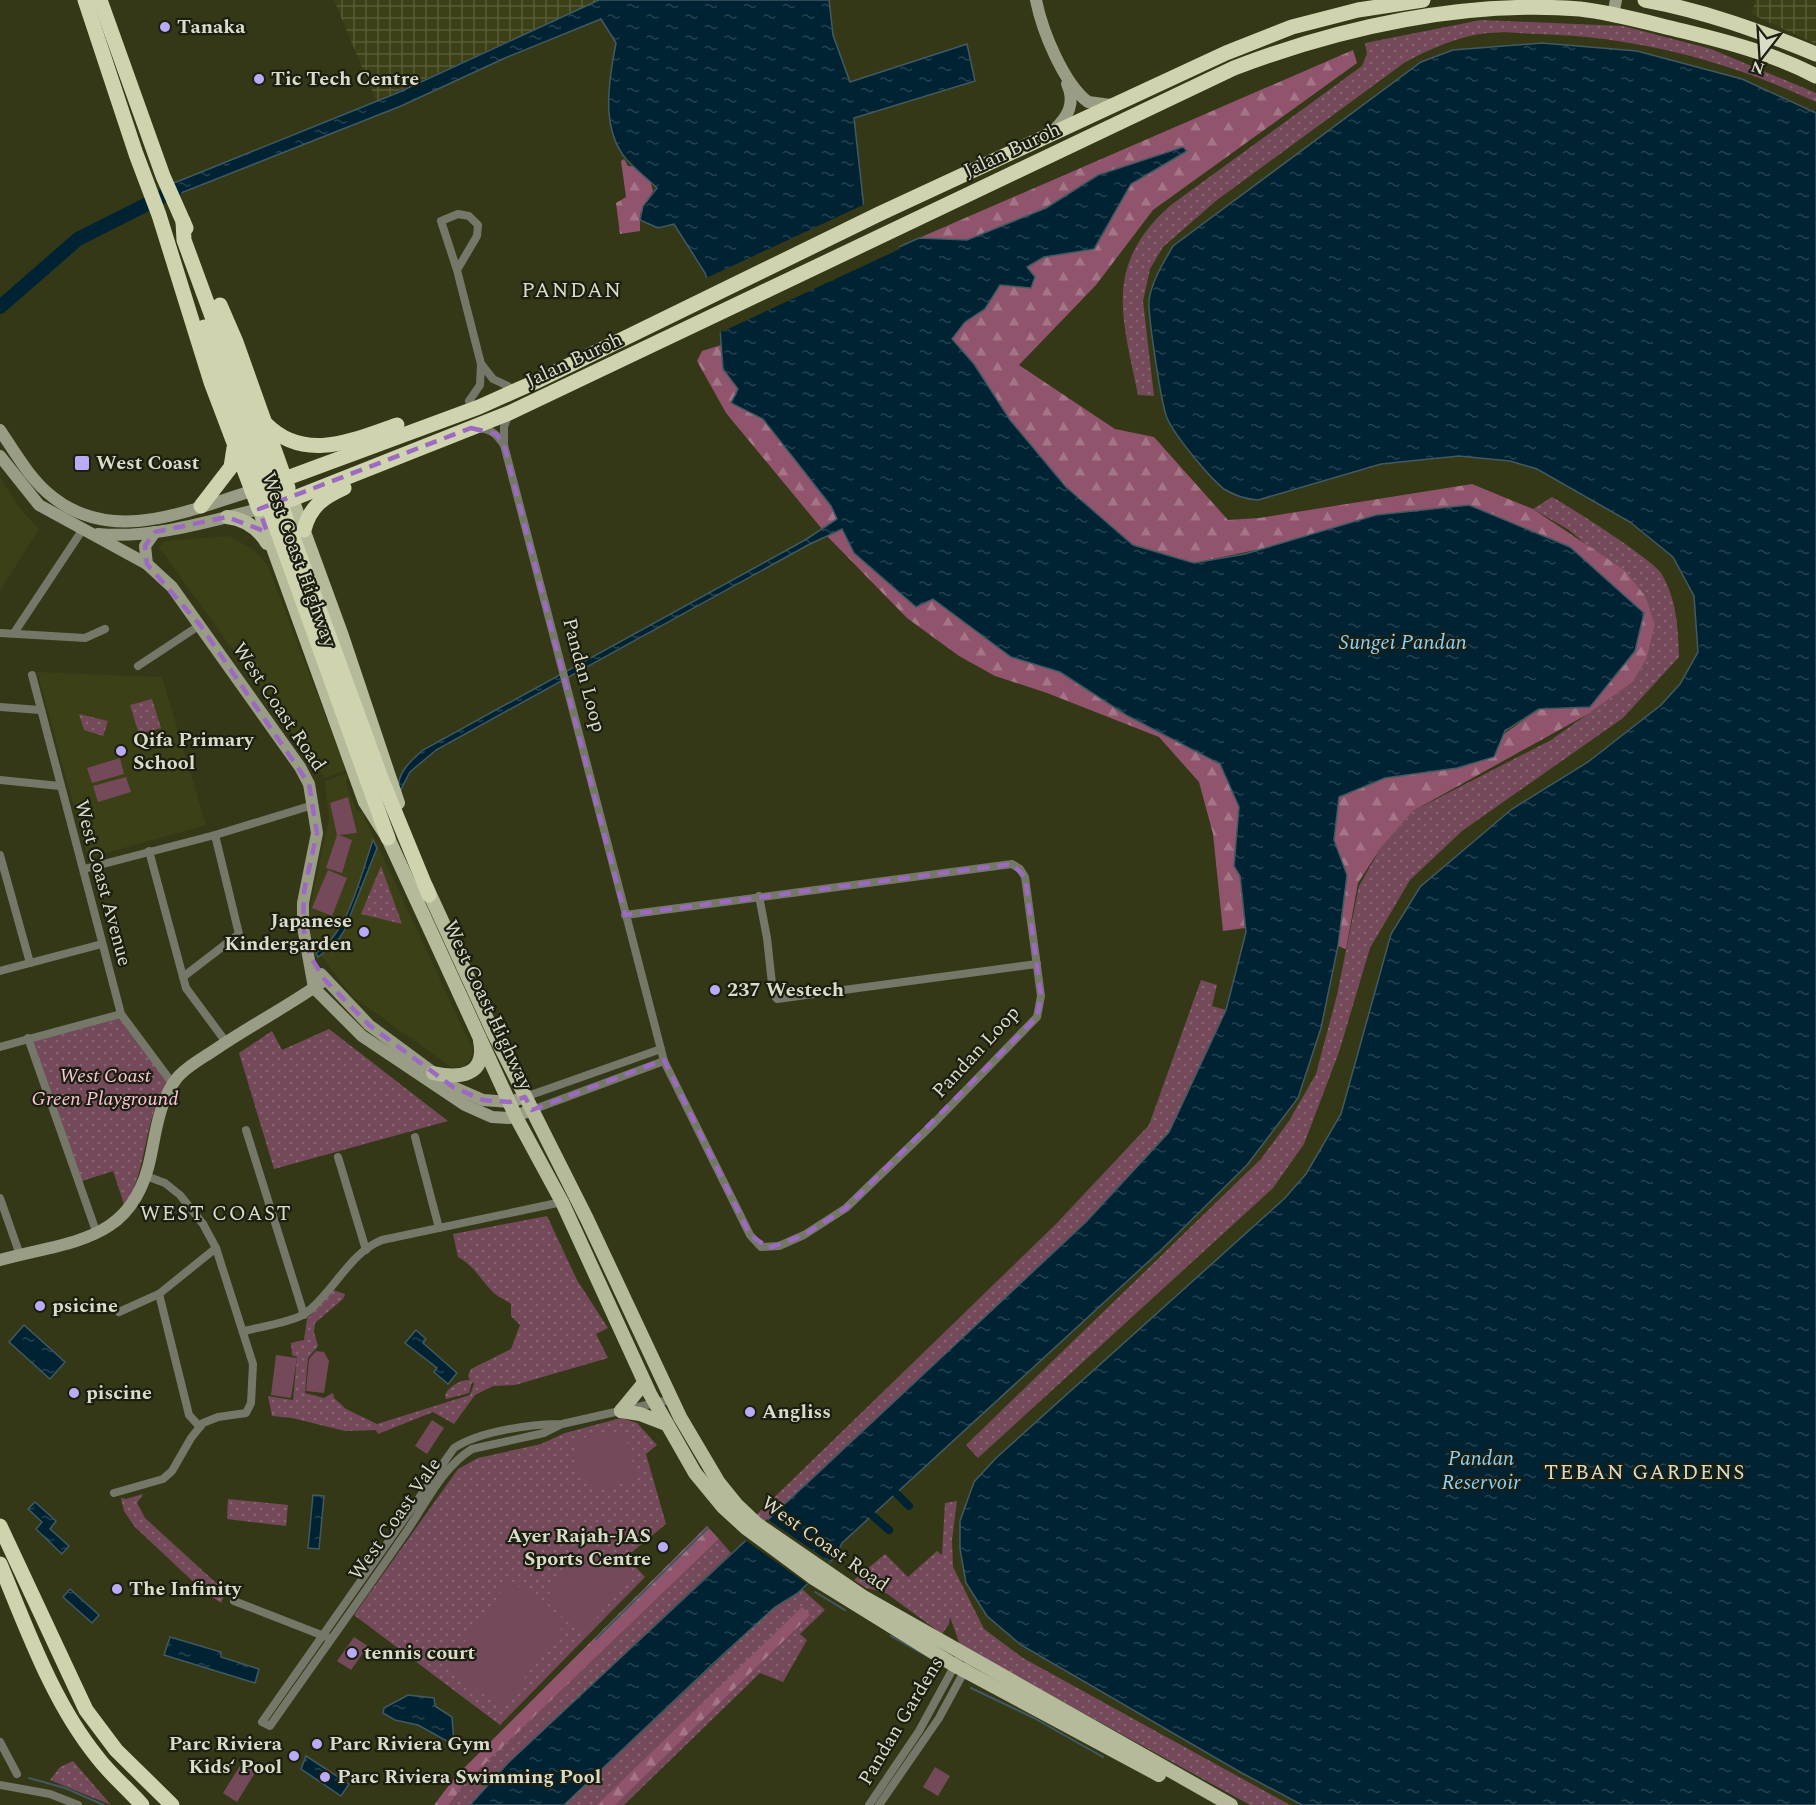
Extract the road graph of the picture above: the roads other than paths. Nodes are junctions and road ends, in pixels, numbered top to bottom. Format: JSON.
{"nodes":[{"id":1,"x":85,"y":0,"type":"edge"},
{"id":2,"x":100,"y":0,"type":"edge"},
{"id":3,"x":1036,"y":0,"type":"edge"},
{"id":4,"x":1423,"y":0,"type":"edge"},
{"id":5,"x":1644,"y":0,"type":"edge"},
{"id":6,"x":1544,"y":4,"type":"edge"},
{"id":7,"x":1614,"y":7,"type":"edge"},
{"id":8,"x":1816,"y":54,"type":"edge"},
{"id":9,"x":1816,"y":76,"type":"edge"},
{"id":10,"x":1067,"y":77,"type":"junction"},
{"id":11,"x":1115,"y":105,"type":"junction"},
{"id":12,"x":1046,"y":138,"type":"junction"},
{"id":13,"x":180,"y":214,"type":"junction"},
{"id":14,"x":160,"y":218,"type":"junction"},
{"id":15,"x":457,"y":270,"type":"junction"},
{"id":16,"x":219,"y":350,"type":"junction"},
{"id":17,"x":482,"y":364,"type":"junction"},
{"id":18,"x":535,"y":382,"type":"junction"},
{"id":19,"x":508,"y":386,"type":"junction"},
{"id":20,"x":469,"y":401,"type":"junction"},
{"id":21,"x":509,"y":414,"type":"junction"},
{"id":22,"x":264,"y":422,"type":"junction"},
{"id":23,"x":471,"y":428,"type":"junction"},
{"id":24,"x":0,"y":430,"type":"edge"},
{"id":25,"x":504,"y":445,"type":"junction"},
{"id":26,"x":234,"y":448,"type":"junction"},
{"id":27,"x":406,"y":453,"type":"junction"},
{"id":28,"x":0,"y":456,"type":"edge"},
{"id":29,"x":285,"y":478,"type":"junction"},
{"id":30,"x":252,"y":491,"type":"junction"},
{"id":31,"x":292,"y":499,"type":"junction"},
{"id":32,"x":201,"y":506,"type":"junction"},
{"id":33,"x":259,"y":509,"type":"junction"},
{"id":34,"x":227,"y":517,"type":"junction"},
{"id":35,"x":304,"y":530,"type":"junction"},
{"id":36,"x":88,"y":532,"type":"junction"},
{"id":37,"x":155,"y":532,"type":"junction"},
{"id":38,"x":273,"y":553,"type":"junction"},
{"id":39,"x":147,"y":564,"type":"junction"},
{"id":40,"x":200,"y":625,"type":"junction"},
{"id":41,"x":105,"y":629,"type":"dead end"},
{"id":42,"x":0,"y":633,"type":"edge"},
{"id":43,"x":14,"y":633,"type":"junction"},
{"id":44,"x":332,"y":662,"type":"junction"},
{"id":45,"x":138,"y":666,"type":"dead end"},
{"id":46,"x":32,"y":675,"type":"dead end"},
{"id":47,"x":0,"y":707,"type":"edge"},
{"id":48,"x":40,"y":710,"type":"junction"},
{"id":49,"x":0,"y":780,"type":"edge"},
{"id":50,"x":60,"y":786,"type":"junction"},
{"id":51,"x":313,"y":805,"type":"junction"},
{"id":52,"x":215,"y":835,"type":"junction"},
{"id":53,"x":388,"y":838,"type":"junction"},
{"id":54,"x":150,"y":852,"type":"junction"},
{"id":55,"x":0,"y":855,"type":"edge"},
{"id":56,"x":84,"y":869,"type":"junction"},
{"id":57,"x":429,"y":895,"type":"junction"},
{"id":58,"x":759,"y":896,"type":"junction"},
{"id":59,"x":626,"y":915,"type":"junction"},
{"id":60,"x":102,"y":945,"type":"junction"},
{"id":61,"x":30,"y":963,"type":"junction"},
{"id":62,"x":1037,"y":964,"type":"junction"},
{"id":63,"x":0,"y":971,"type":"edge"},
{"id":64,"x":183,"y":976,"type":"junction"},
{"id":65,"x":319,"y":984,"type":"junction"},
{"id":66,"x":121,"y":1014,"type":"junction"},
{"id":67,"x":477,"y":1030,"type":"junction"},
{"id":68,"x":28,"y":1038,"type":"junction"},
{"id":69,"x":226,"y":1042,"type":"junction"},
{"id":70,"x":0,"y":1047,"type":"edge"},
{"id":71,"x":661,"y":1049,"type":"junction"},
{"id":72,"x":664,"y":1060,"type":"junction"},
{"id":73,"x":433,"y":1073,"type":"junction"},
{"id":74,"x":173,"y":1084,"type":"junction"},
{"id":75,"x":525,"y":1097,"type":"junction"},
{"id":76,"x":510,"y":1102,"type":"junction"},
{"id":77,"x":532,"y":1110,"type":"junction"},
{"id":78,"x":516,"y":1117,"type":"junction"},
{"id":79,"x":246,"y":1130,"type":"dead end"},
{"id":80,"x":415,"y":1137,"type":"dead end"},
{"id":81,"x":338,"y":1157,"type":"dead end"},
{"id":82,"x":146,"y":1176,"type":"junction"},
{"id":83,"x":0,"y":1198,"type":"edge"},
{"id":84,"x":562,"y":1202,"type":"junction"},
{"id":85,"x":440,"y":1228,"type":"junction"},
{"id":86,"x":98,"y":1231,"type":"junction"},
{"id":87,"x":216,"y":1248,"type":"junction"},
{"id":88,"x":366,"y":1250,"type":"junction"},
{"id":89,"x":19,"y":1252,"type":"junction"},
{"id":90,"x":0,"y":1255,"type":"edge"},
{"id":91,"x":0,"y":1260,"type":"edge"},
{"id":92,"x":159,"y":1294,"type":"junction"},
{"id":93,"x":119,"y":1312,"type":"dead end"},
{"id":94,"x":304,"y":1315,"type":"junction"},
{"id":95,"x":244,"y":1331,"type":"junction"},
{"id":96,"x":644,"y":1383,"type":"junction"},
{"id":97,"x":673,"y":1399,"type":"junction"},
{"id":98,"x":655,"y":1403,"type":"junction"},
{"id":99,"x":621,"y":1411,"type":"junction"},
{"id":100,"x":666,"y":1424,"type":"junction"},
{"id":101,"x":200,"y":1427,"type":"junction"},
{"id":102,"x":114,"y":1493,"type":"dead end"},
{"id":103,"x":0,"y":1526,"type":"edge"},
{"id":104,"x":753,"y":1527,"type":"junction"},
{"id":105,"x":0,"y":1564,"type":"edge"},
{"id":106,"x":234,"y":1601,"type":"dead end"},
{"id":107,"x":328,"y":1638,"type":"junction"},
{"id":108,"x":963,"y":1662,"type":"junction"},
{"id":109,"x":292,"y":1687,"type":"dead end"},
{"id":110,"x":0,"y":1742,"type":"edge"},
{"id":111,"x":17,"y":1774,"type":"dead end"},
{"id":112,"x":0,"y":1785,"type":"edge"},
{"id":113,"x":78,"y":1805,"type":"edge"},
{"id":114,"x":142,"y":1805,"type":"edge"},
{"id":115,"x":172,"y":1805,"type":"edge"},
{"id":116,"x":869,"y":1805,"type":"edge"},
{"id":117,"x":879,"y":1805,"type":"edge"},
{"id":118,"x":1213,"y":1805,"type":"edge"},
{"id":119,"x":1231,"y":1805,"type":"edge"}],
"edges":[{"from":1,"to":14,"type":"highway","name":"West Coast Highway"},
{"from":2,"to":13,"type":"highway","name":"West Coast Highway"},
{"from":3,"to":10,"type":"street"},
{"from":4,"to":11,"type":"highway","name":"Jalan Buroh"},
{"from":5,"to":8,"type":"highway"},
{"from":6,"to":7,"type":"highway","name":"Jalan Buroh"},
{"from":6,"to":21,"type":"highway","name":"Jalan Buroh"},
{"from":7,"to":9,"type":"highway","name":"Jalan Buroh"},
{"from":10,"to":11,"type":"street"},
{"from":10,"to":12,"type":"street"},
{"from":11,"to":12,"type":"highway","name":"Jalan Buroh"},
{"from":12,"to":18,"type":"highway","name":"Jalan Buroh"},
{"from":13,"to":16,"type":"highway"},
{"from":13,"to":22,"type":"highway","name":"West Coast Highway"},
{"from":14,"to":16,"type":"highway"},
{"from":14,"to":26,"type":"highway","name":"West Coast Highway"},
{"from":15,"to":15,"type":"street"},
{"from":15,"to":17,"type":"street"},
{"from":16,"to":44,"type":"highway"},
{"from":17,"to":19,"type":"street"},
{"from":17,"to":20,"type":"street"},
{"from":18,"to":19,"type":"highway"},
{"from":18,"to":29,"type":"highway","name":"Jalan Buroh"},
{"from":19,"to":20,"type":"highway"},
{"from":20,"to":22,"type":"highway"},
{"from":21,"to":23,"type":"highway","name":"Jalan Buroh"},
{"from":21,"to":25,"type":"street","name":"Pandan Loop"},
{"from":22,"to":29,"type":"highway","name":"West Coast Highway"},
{"from":23,"to":25,"type":"street"},
{"from":23,"to":27,"type":"highway","name":"Jalan Buroh"},
{"from":24,"to":32,"type":"street"},
{"from":25,"to":59,"type":"street","name":"Pandan Loop"},
{"from":26,"to":30,"type":"highway","name":"West Coast Highway"},
{"from":26,"to":32,"type":"highway"},
{"from":27,"to":31,"type":"highway","name":"Jalan Buroh"},
{"from":27,"to":35,"type":"highway"},
{"from":28,"to":36,"type":"street","name":"West Coast Road"},
{"from":29,"to":30,"type":"highway","name":"Jalan Buroh"},
{"from":29,"to":31,"type":"highway","name":"West Coast Highway"},
{"from":30,"to":32,"type":"street"},
{"from":30,"to":33,"type":"highway","name":"West Coast Highway"},
{"from":31,"to":33,"type":"highway","name":"Jalan Buroh"},
{"from":31,"to":35,"type":"main road","name":"West Coast Highway"},
{"from":33,"to":34,"type":"street","name":"West Coast Road"},
{"from":33,"to":38,"type":"main road","name":"West Coast Highway"},
{"from":34,"to":37,"type":"street","name":"West Coast Road"},
{"from":34,"to":38,"type":"main road"},
{"from":35,"to":57,"type":"main road","name":"West Coast Highway"},
{"from":36,"to":37,"type":"street","name":"West Coast Road"},
{"from":36,"to":39,"type":"street","name":"West Coast Road"},
{"from":36,"to":43,"type":"street"},
{"from":37,"to":39,"type":"street"},
{"from":38,"to":53,"type":"main road","name":"West Coast Highway"},
{"from":39,"to":40,"type":"street","name":"West Coast Road"},
{"from":40,"to":45,"type":"street"},
{"from":40,"to":51,"type":"street","name":"West Coast Road"},
{"from":41,"to":43,"type":"street"},
{"from":42,"to":43,"type":"street"},
{"from":44,"to":53,"type":"highway"},
{"from":44,"to":57,"type":"highway"},
{"from":46,"to":48,"type":"street","name":"West Coast Avenue"},
{"from":47,"to":48,"type":"street"},
{"from":48,"to":50,"type":"street","name":"West Coast Avenue"},
{"from":49,"to":50,"type":"street"},
{"from":50,"to":56,"type":"street","name":"West Coast Avenue"},
{"from":51,"to":52,"type":"street"},
{"from":51,"to":65,"type":"street","name":"West Coast Road"},
{"from":52,"to":54,"type":"street"},
{"from":52,"to":64,"type":"street"},
{"from":53,"to":67,"type":"main road","name":"West Coast Highway"},
{"from":54,"to":56,"type":"street"},
{"from":54,"to":64,"type":"street"},
{"from":55,"to":61,"type":"street"},
{"from":56,"to":60,"type":"street","name":"West Coast Avenue"},
{"from":57,"to":75,"type":"main road","name":"West Coast Highway"},
{"from":58,"to":59,"type":"street","name":"Pandan Loop"},
{"from":58,"to":62,"type":"street","name":"Pandan Loop"},
{"from":58,"to":62,"type":"street"},
{"from":59,"to":71,"type":"street","name":"Pandan Loop"},
{"from":60,"to":61,"type":"street"},
{"from":60,"to":66,"type":"street","name":"West Coast Avenue"},
{"from":61,"to":63,"type":"street"},
{"from":62,"to":72,"type":"street","name":"Pandan Loop"},
{"from":64,"to":69,"type":"street"},
{"from":65,"to":69,"type":"street"},
{"from":65,"to":73,"type":"street"},
{"from":65,"to":78,"type":"street"},
{"from":66,"to":68,"type":"street"},
{"from":66,"to":74,"type":"street","name":"West Coast Avenue"},
{"from":67,"to":73,"type":"main road"},
{"from":67,"to":76,"type":"main road","name":"West Coast Highway"},
{"from":68,"to":70,"type":"street"},
{"from":68,"to":86,"type":"street"},
{"from":69,"to":74,"type":"street"},
{"from":71,"to":72,"type":"street","name":"Pandan Loop"},
{"from":71,"to":75,"type":"street"},
{"from":72,"to":77,"type":"street"},
{"from":73,"to":76,"type":"street"},
{"from":74,"to":82,"type":"street"},
{"from":75,"to":76,"type":"street"},
{"from":75,"to":77,"type":"main road","name":"West Coast Highway"},
{"from":76,"to":78,"type":"main road","name":"West Coast Highway"},
{"from":77,"to":78,"type":"street"},
{"from":77,"to":97,"type":"main road","name":"West Coast Road"},
{"from":78,"to":84,"type":"main road","name":"West Coast Road"},
{"from":79,"to":94,"type":"street"},
{"from":80,"to":85,"type":"street"},
{"from":81,"to":88,"type":"street"},
{"from":82,"to":86,"type":"street"},
{"from":82,"to":87,"type":"street"},
{"from":83,"to":89,"type":"street"},
{"from":84,"to":85,"type":"street"},
{"from":84,"to":96,"type":"main road","name":"West Coast Road"},
{"from":85,"to":88,"type":"street"},
{"from":86,"to":89,"type":"street"},
{"from":87,"to":92,"type":"street"},
{"from":87,"to":95,"type":"street"},
{"from":88,"to":94,"type":"street"},
{"from":89,"to":90,"type":"street"},
{"from":89,"to":91,"type":"street"},
{"from":92,"to":93,"type":"street"},
{"from":92,"to":101,"type":"street"},
{"from":94,"to":95,"type":"street"},
{"from":95,"to":101,"type":"street"},
{"from":96,"to":98,"type":"main road","name":"West Coast Road"},
{"from":96,"to":99,"type":"main road"},
{"from":97,"to":98,"type":"street","name":"West Coast Vale"},
{"from":97,"to":104,"type":"main road","name":"West Coast Road"},
{"from":98,"to":99,"type":"street","name":"West Coast Vale"},
{"from":98,"to":100,"type":"main road","name":"West Coast Road"},
{"from":99,"to":100,"type":"main road"},
{"from":99,"to":107,"type":"street","name":"West Coast Vale"},
{"from":100,"to":104,"type":"main road","name":"West Coast Road"},
{"from":101,"to":102,"type":"street"},
{"from":103,"to":115,"type":"highway"},
{"from":104,"to":108,"type":"main road","name":"West Coast Road"},
{"from":105,"to":114,"type":"highway"},
{"from":106,"to":107,"type":"street"},
{"from":107,"to":109,"type":"street","name":"West Coast Vale"},
{"from":108,"to":116,"type":"street","name":"Pandan Gardens"},
{"from":108,"to":117,"type":"street","name":"Pandan Gardens"},
{"from":108,"to":118,"type":"main road","name":"West Coast Road"},
{"from":108,"to":119,"type":"main road","name":"West Coast Road"},
{"from":110,"to":111,"type":"street"},
{"from":112,"to":113,"type":"street"}]}
